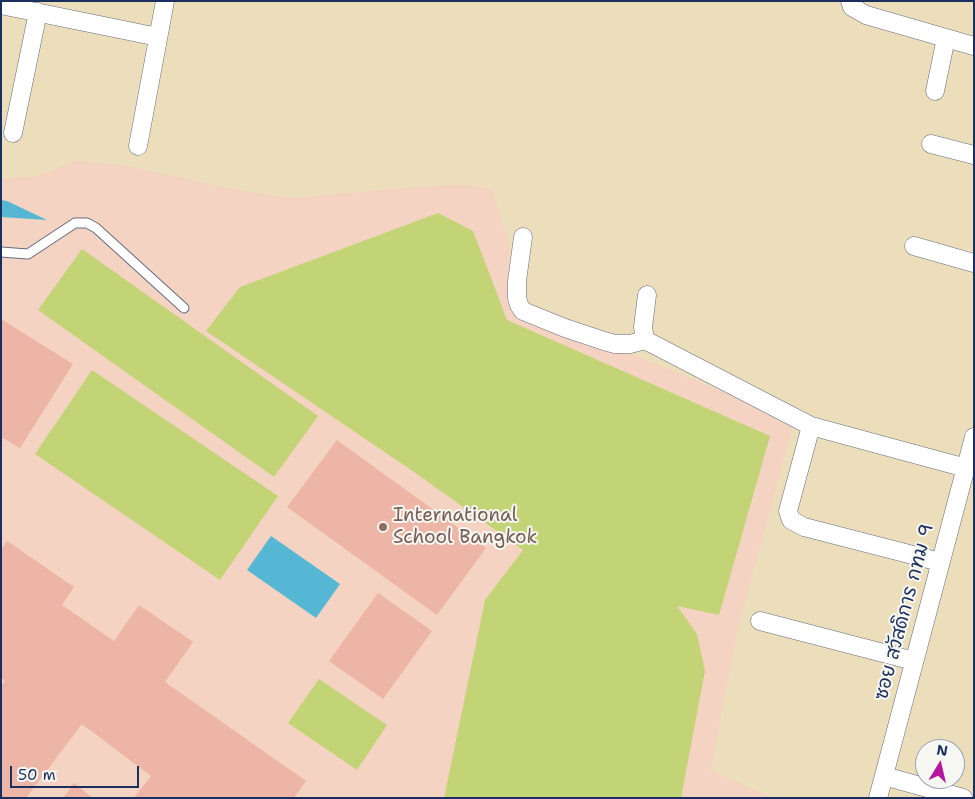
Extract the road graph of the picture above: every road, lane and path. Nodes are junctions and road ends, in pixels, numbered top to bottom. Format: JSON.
{"nodes":[{"id":1,"x":165,"y":1,"type":"edge"},
{"id":2,"x":850,"y":1,"type":"edge"},
{"id":3,"x":1,"y":5,"type":"edge"},
{"id":4,"x":38,"y":12,"type":"junction"},
{"id":5,"x":158,"y":37,"type":"junction"},
{"id":6,"x":946,"y":38,"type":"junction"},
{"id":7,"x":974,"y":46,"type":"edge"},
{"id":8,"x":935,"y":91,"type":"dead end"},
{"id":9,"x":13,"y":133,"type":"dead end"},
{"id":10,"x":931,"y":144,"type":"dead end"},
{"id":11,"x":138,"y":146,"type":"dead end"},
{"id":12,"x":974,"y":155,"type":"edge"},
{"id":13,"x":523,"y":237,"type":"dead end"},
{"id":14,"x":914,"y":246,"type":"dead end"},
{"id":15,"x":1,"y":252,"type":"edge"},
{"id":16,"x":974,"y":263,"type":"edge"},
{"id":17,"x":647,"y":295,"type":"dead end"},
{"id":18,"x":184,"y":308,"type":"dead end"},
{"id":19,"x":645,"y":340,"type":"junction"},
{"id":20,"x":811,"y":426,"type":"junction"},
{"id":21,"x":974,"y":437,"type":"edge"},
{"id":22,"x":966,"y":468,"type":"junction"},
{"id":23,"x":940,"y":562,"type":"junction"},
{"id":24,"x":760,"y":621,"type":"dead end"},
{"id":25,"x":914,"y":661,"type":"junction"},
{"id":26,"x":884,"y":776,"type":"junction"},
{"id":27,"x":878,"y":798,"type":"edge"},
{"id":28,"x":963,"y":798,"type":"edge"}],
"edges":[{"from":1,"to":5,"type":"street"},
{"from":2,"to":6,"type":"street"},
{"from":3,"to":4,"type":"street"},
{"from":4,"to":5,"type":"street"},
{"from":4,"to":9,"type":"street"},
{"from":5,"to":11,"type":"street"},
{"from":6,"to":7,"type":"street"},
{"from":6,"to":8,"type":"street"},
{"from":10,"to":12,"type":"street"},
{"from":13,"to":19,"type":"street"},
{"from":14,"to":16,"type":"street"},
{"from":15,"to":18,"type":"lane"},
{"from":17,"to":19,"type":"street"},
{"from":19,"to":20,"type":"street"},
{"from":20,"to":22,"type":"street"},
{"from":20,"to":23,"type":"street"},
{"from":21,"to":22,"type":"street","name":"ซอย สวัสดิการ กทม 9"},
{"from":22,"to":23,"type":"street","name":"ซอย สวัสดิการ กทม 9"},
{"from":23,"to":25,"type":"street","name":"ซอย สวัสดิการ กทม 9"},
{"from":24,"to":25,"type":"street"},
{"from":25,"to":26,"type":"street","name":"ซอย สวัสดิการ กทม 9"},
{"from":26,"to":27,"type":"street","name":"ซอย สวัสดิการ กทม 9"},
{"from":26,"to":28,"type":"street"}]}
